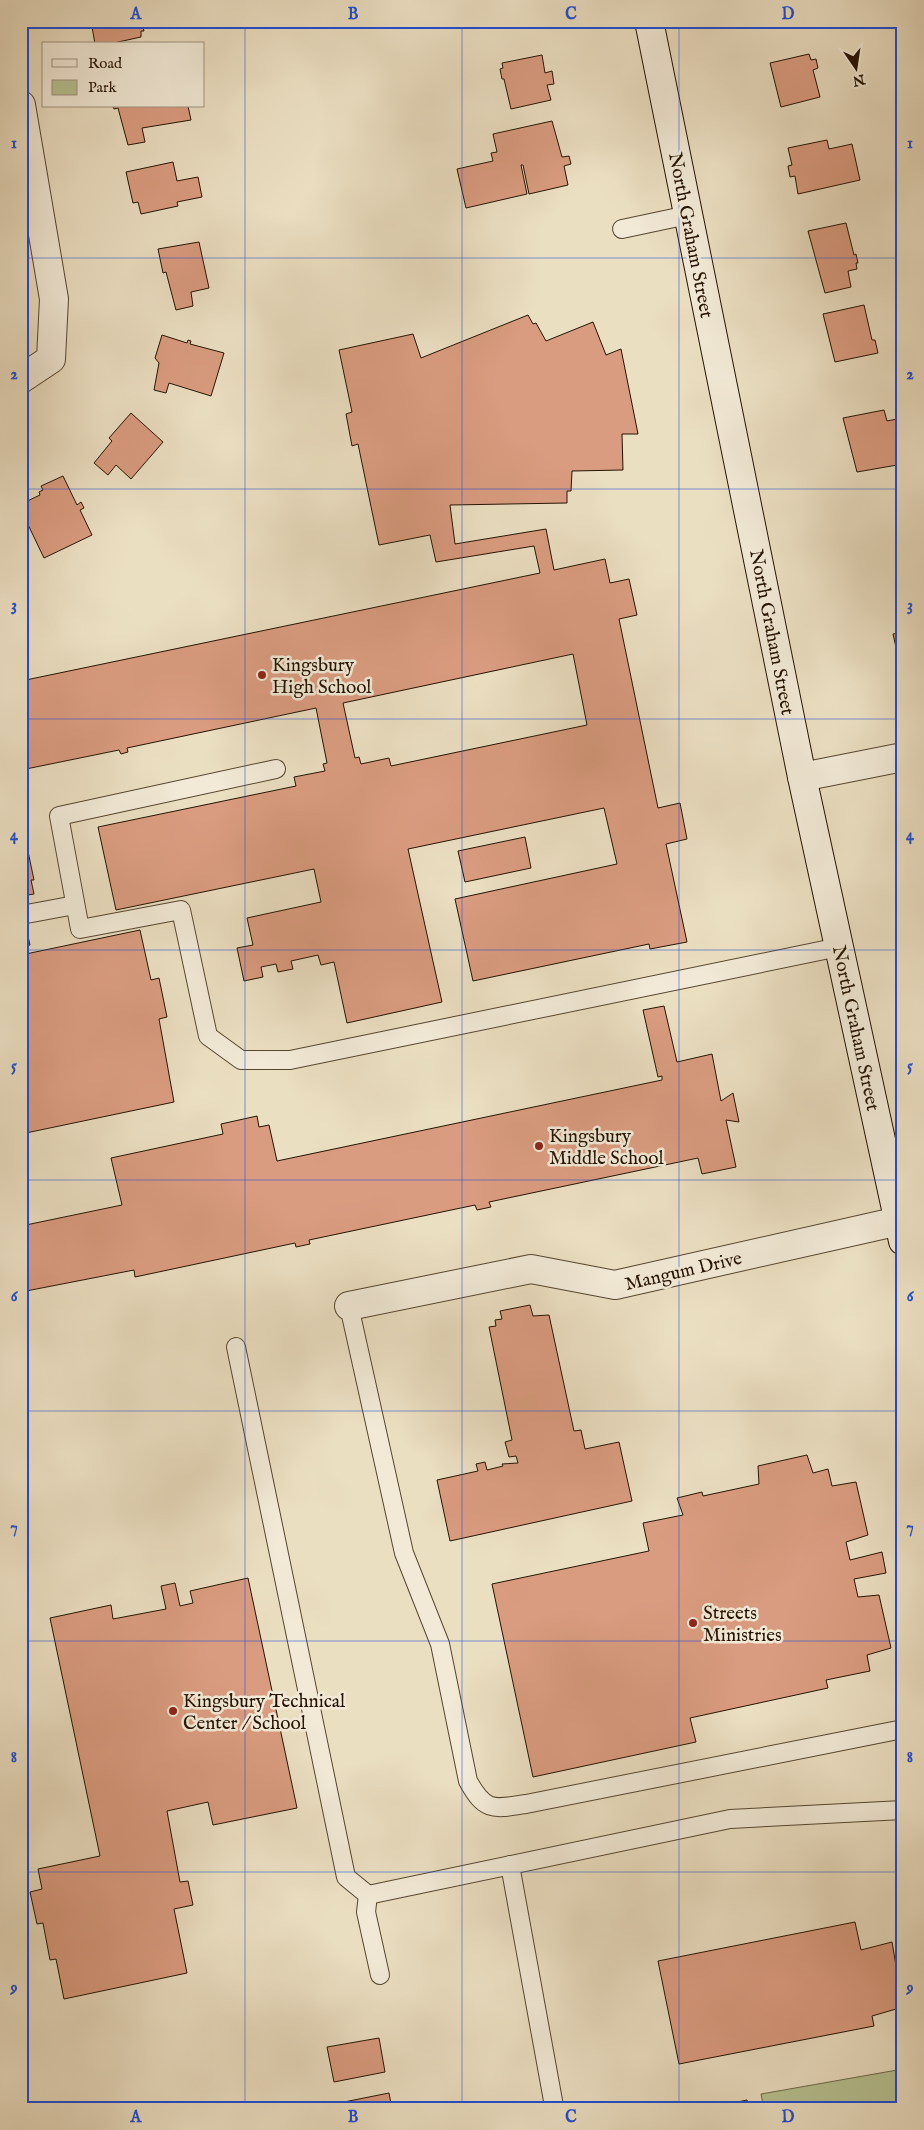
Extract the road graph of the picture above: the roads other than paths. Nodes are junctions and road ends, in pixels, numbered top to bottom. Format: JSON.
{"nodes":[{"id":1,"x":649,"y":21,"type":"edge"},
{"id":2,"x":21,"y":105,"type":"edge"},
{"id":3,"x":688,"y":215,"type":"junction"},
{"id":4,"x":622,"y":229,"type":"dead end"},
{"id":5,"x":21,"y":379,"type":"edge"},
{"id":6,"x":903,"y":757,"type":"edge"},
{"id":7,"x":276,"y":769,"type":"dead end"},
{"id":8,"x":802,"y":777,"type":"junction"},
{"id":9,"x":75,"y":905,"type":"junction"},
{"id":10,"x":21,"y":915,"type":"edge"},
{"id":11,"x":839,"y":947,"type":"junction"},
{"id":12,"x":901,"y":1231,"type":"edge"},
{"id":13,"x":349,"y":1306,"type":"joint"},
{"id":14,"x":236,"y":1347,"type":"dead end"},
{"id":15,"x":903,"y":1728,"type":"edge"},
{"id":16,"x":903,"y":1810,"type":"edge"},
{"id":17,"x":510,"y":1865,"type":"junction"},
{"id":18,"x":368,"y":1895,"type":"junction"},
{"id":19,"x":380,"y":1975,"type":"dead end"},
{"id":20,"x":554,"y":2106,"type":"dead end"}],
"edges":[{"from":1,"to":3,"type":"main road","name":"North Graham Street"},
{"from":2,"to":5,"type":"main road"},
{"from":3,"to":4,"type":"lane"},
{"from":3,"to":8,"type":"main road","name":"North Graham Street"},
{"from":6,"to":8,"type":"main road"},
{"from":7,"to":9,"type":"lane"},
{"from":8,"to":11,"type":"main road","name":"North Graham Street"},
{"from":9,"to":10,"type":"lane"},
{"from":9,"to":11,"type":"lane"},
{"from":11,"to":12,"type":"main road","name":"North Graham Street"},
{"from":12,"to":13,"type":"main road","name":"Mangum Drive"},
{"from":13,"to":15,"type":"lane"},
{"from":14,"to":18,"type":"lane"},
{"from":16,"to":17,"type":"lane"},
{"from":17,"to":18,"type":"lane"},
{"from":17,"to":20,"type":"lane"},
{"from":18,"to":19,"type":"lane"}]}
